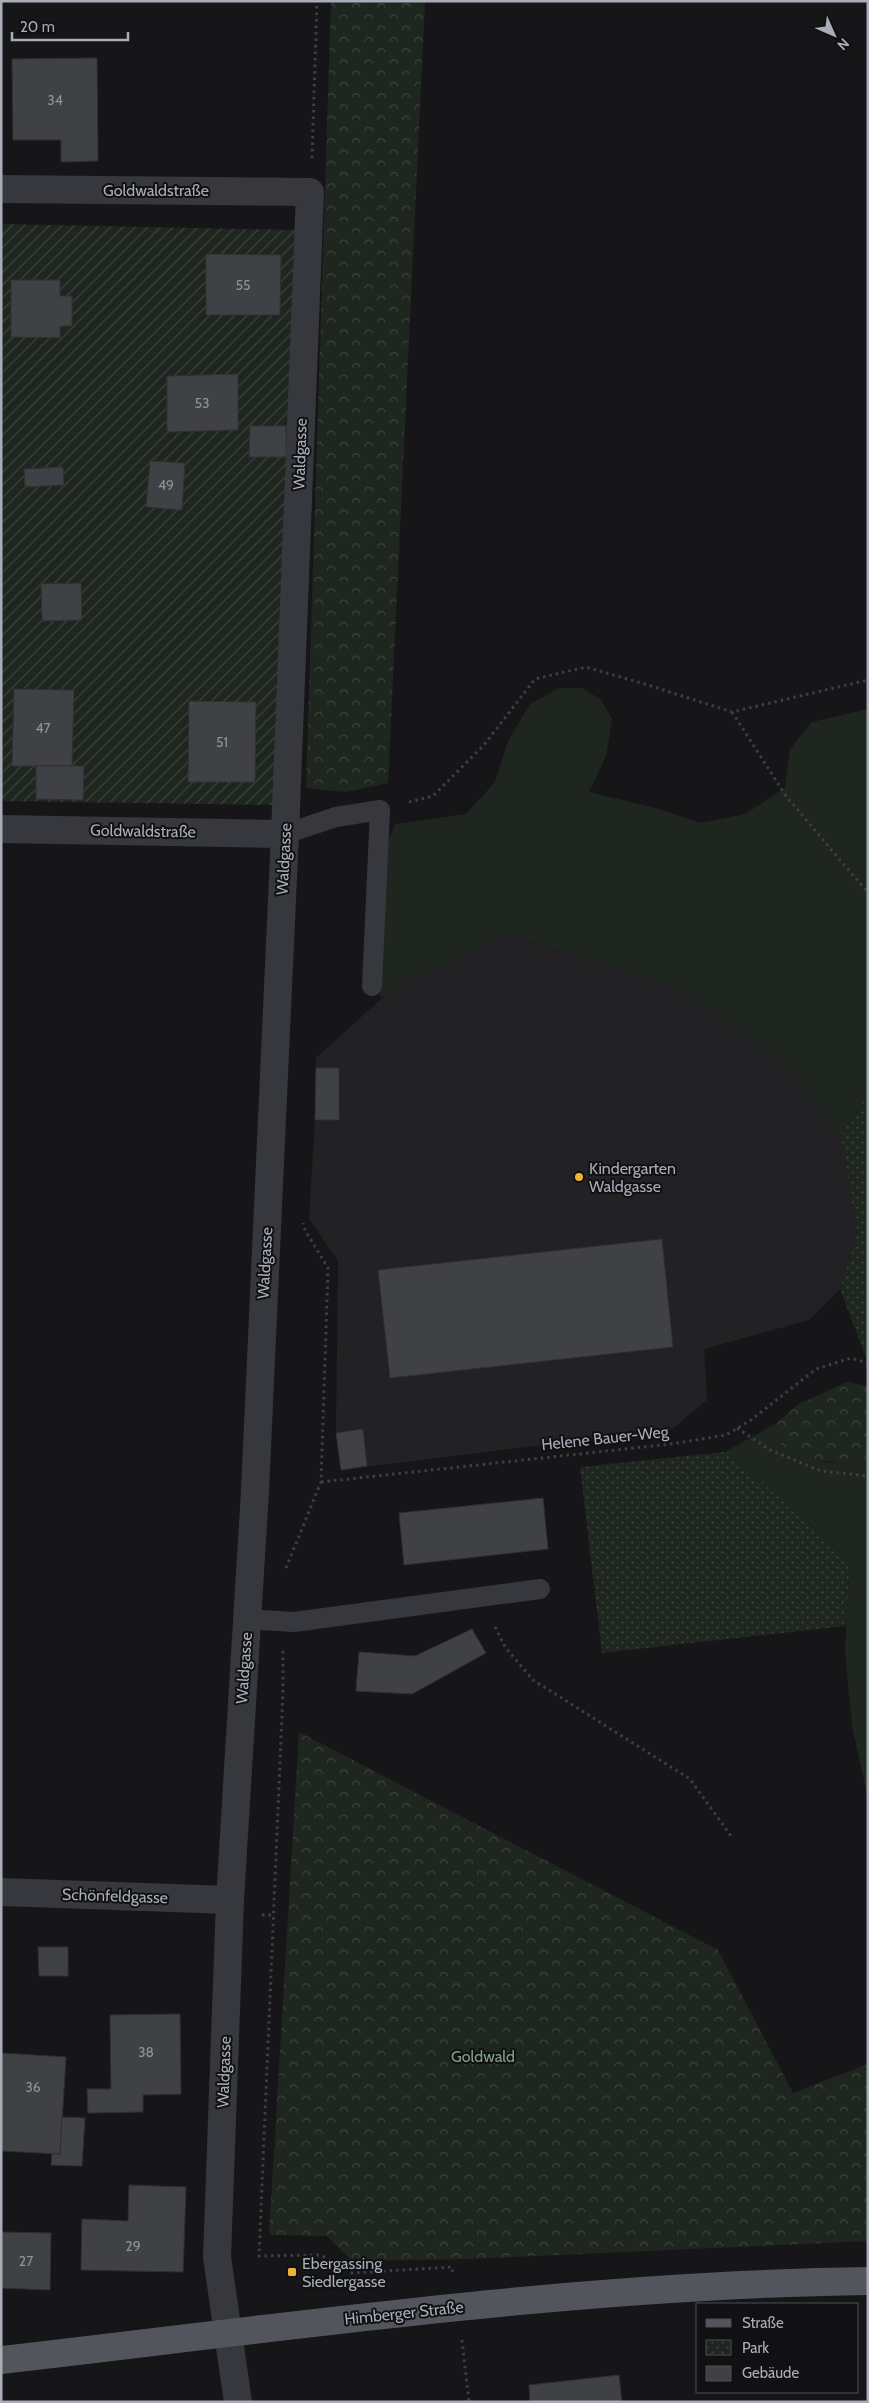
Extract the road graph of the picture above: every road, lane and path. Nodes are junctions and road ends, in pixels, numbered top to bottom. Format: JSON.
{"nodes":[{"id":1,"x":317,"y":1,"type":"edge"},
{"id":2,"x":1,"y":189,"type":"edge"},
{"id":3,"x":310,"y":192,"type":"junction"},
{"id":4,"x":868,"y":680,"type":"edge"},
{"id":5,"x":732,"y":712,"type":"junction"},
{"id":6,"x":380,"y":810,"type":"junction"},
{"id":7,"x":1,"y":829,"type":"edge"},
{"id":8,"x":285,"y":834,"type":"junction"},
{"id":9,"x":868,"y":894,"type":"edge"},
{"id":10,"x":372,"y":986,"type":"dead end"},
{"id":11,"x":868,"y":1363,"type":"edge"},
{"id":12,"x":738,"y":1428,"type":"junction"},
{"id":13,"x":868,"y":1476,"type":"edge"},
{"id":14,"x":321,"y":1482,"type":"dead end"},
{"id":15,"x":540,"y":1589,"type":"dead end"},
{"id":16,"x":480,"y":1597,"type":"junction"},
{"id":17,"x":247,"y":1618,"type":"junction"},
{"id":18,"x":731,"y":1836,"type":"dead end"},
{"id":19,"x":1,"y":1892,"type":"edge"},
{"id":20,"x":230,"y":1900,"type":"junction"},
{"id":21,"x":868,"y":2281,"type":"edge"},
{"id":22,"x":458,"y":2307,"type":"junction"},
{"id":23,"x":229,"y":2334,"type":"junction"},
{"id":24,"x":1,"y":2360,"type":"edge"},
{"id":25,"x":238,"y":2402,"type":"edge"},
{"id":26,"x":469,"y":2402,"type":"edge"}],
"edges":[{"from":1,"to":3,"type":"path"},
{"from":2,"to":3,"type":"street","name":"Goldwaldstraße"},
{"from":3,"to":8,"type":"street","name":"Waldgasse"},
{"from":4,"to":5,"type":"path"},
{"from":5,"to":6,"type":"path"},
{"from":5,"to":9,"type":"path"},
{"from":6,"to":8,"type":"lane"},
{"from":6,"to":10,"type":"lane"},
{"from":7,"to":8,"type":"street","name":"Goldwaldstraße"},
{"from":8,"to":17,"type":"street","name":"Waldgasse"},
{"from":11,"to":12,"type":"path","name":"Helene Bauer-Weg"},
{"from":12,"to":13,"type":"path"},
{"from":12,"to":14,"type":"path","name":"Helene Bauer-Weg"},
{"from":15,"to":16,"type":"lane"},
{"from":16,"to":17,"type":"lane"},
{"from":16,"to":18,"type":"path"},
{"from":17,"to":20,"type":"street","name":"Waldgasse"},
{"from":19,"to":20,"type":"street","name":"Schönfeldgasse"},
{"from":20,"to":23,"type":"street","name":"Waldgasse"},
{"from":21,"to":22,"type":"main road","name":"Himberger Straße"},
{"from":22,"to":23,"type":"main road","name":"Himberger Straße"},
{"from":22,"to":26,"type":"path"},
{"from":23,"to":24,"type":"main road","name":"Himberger Straße"},
{"from":23,"to":25,"type":"street","name":"Waldgasse"}]}
